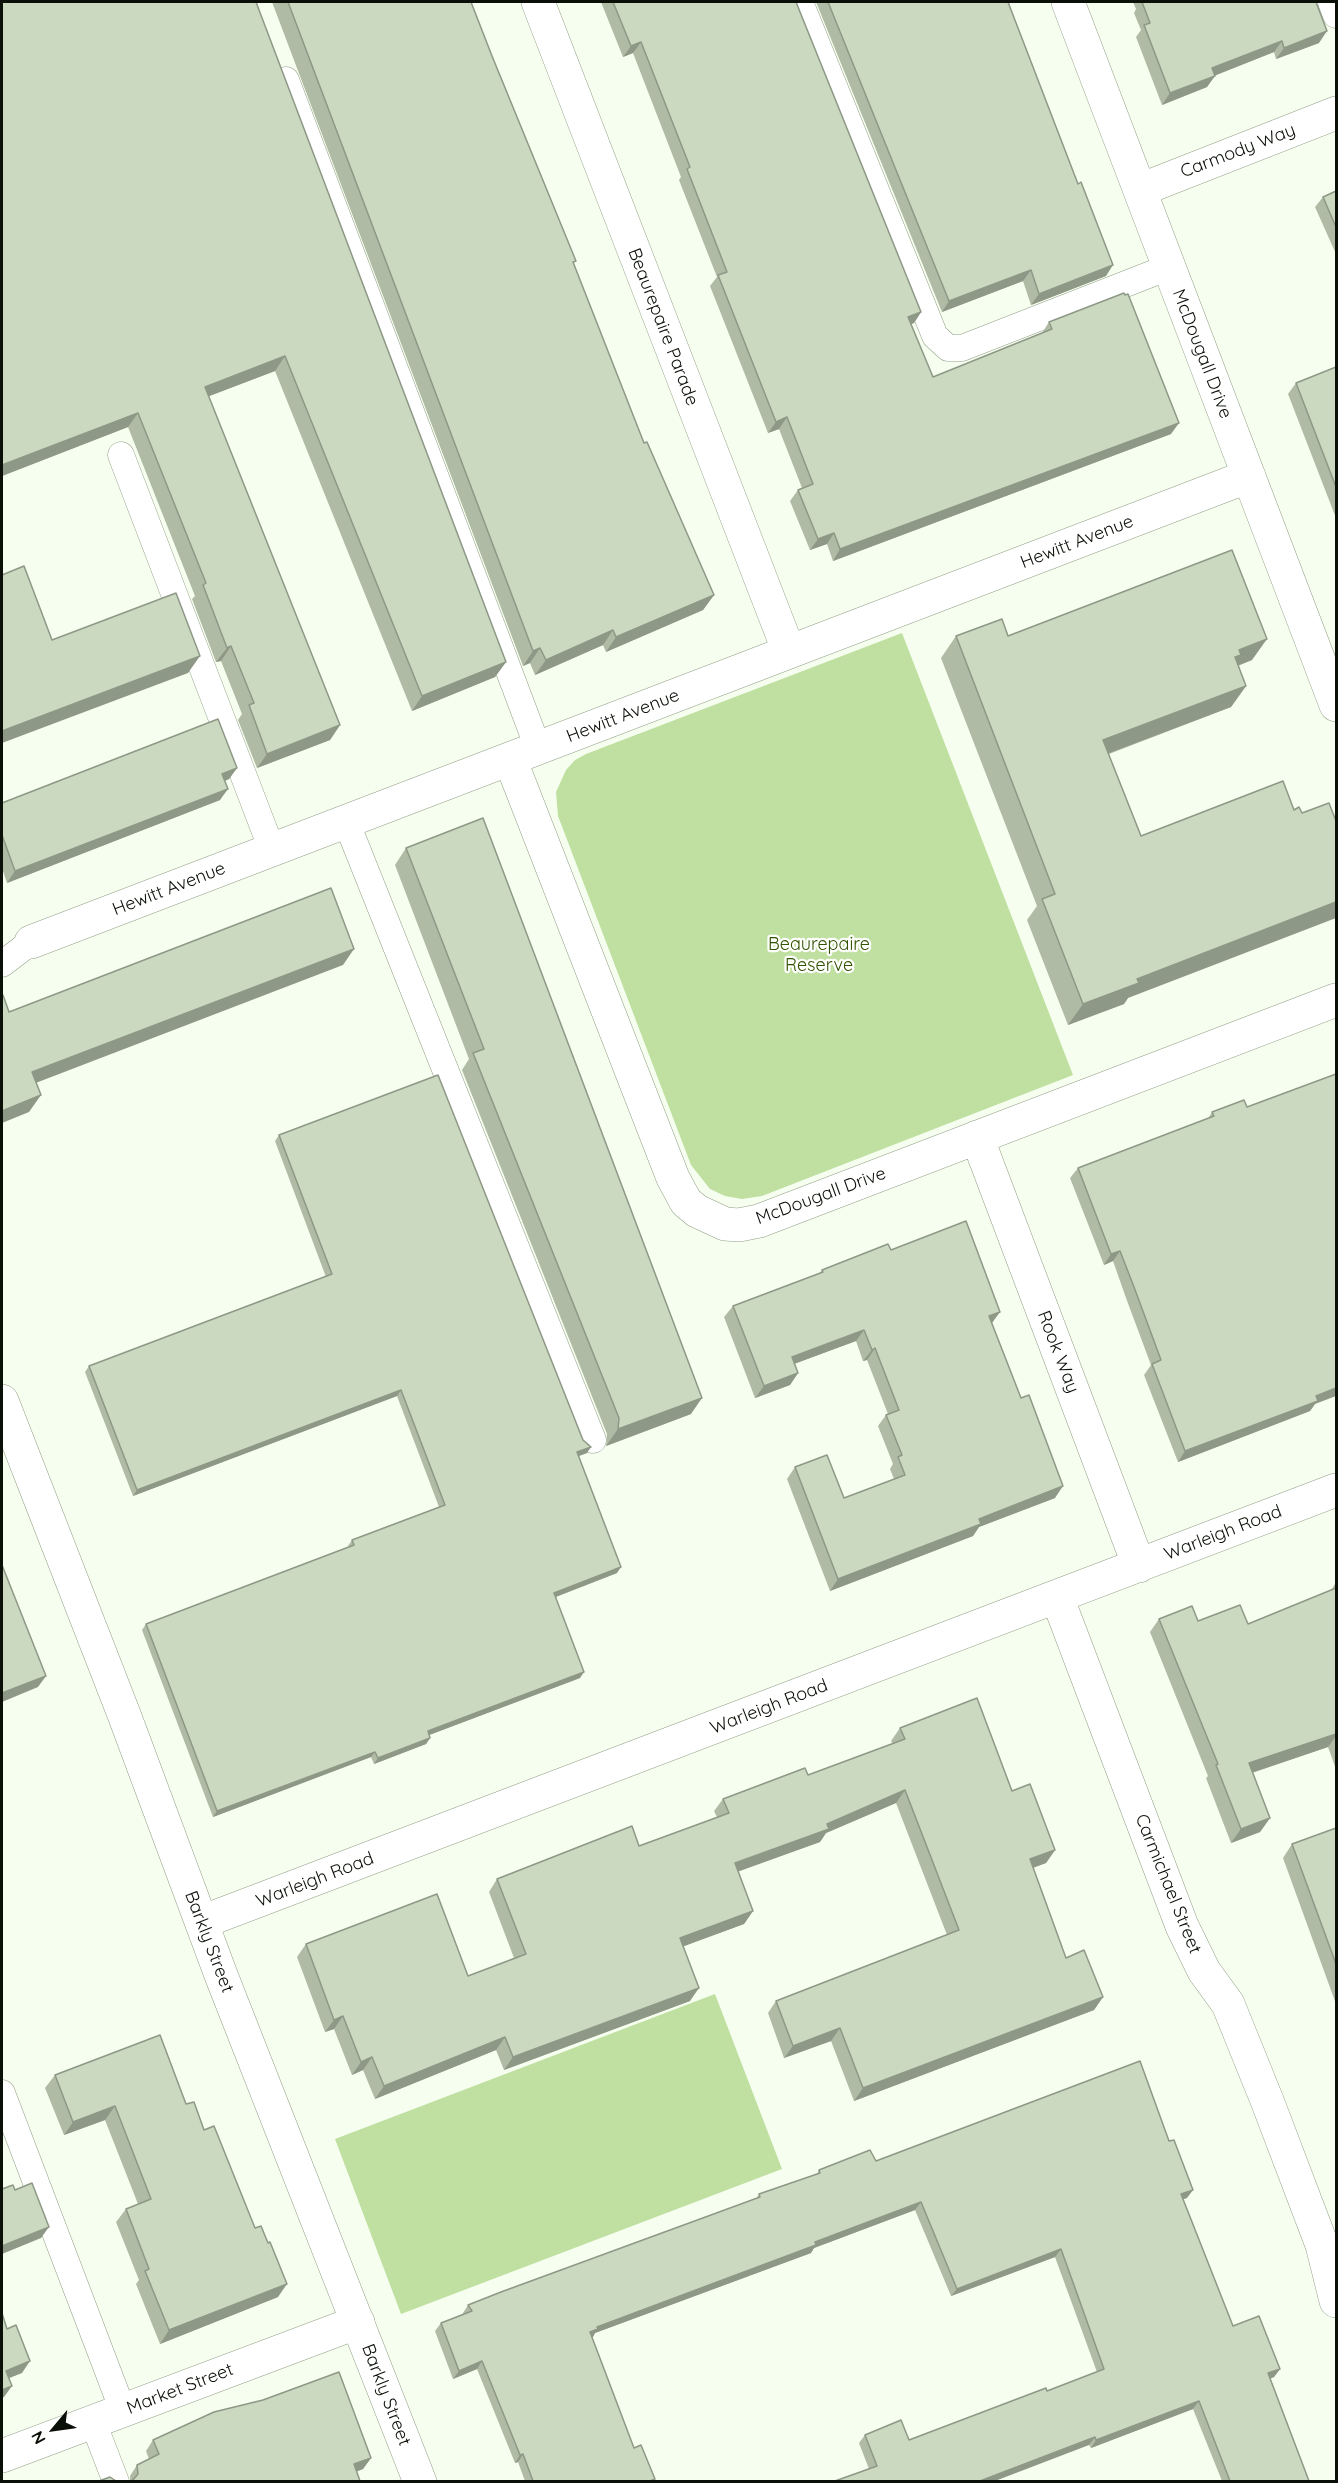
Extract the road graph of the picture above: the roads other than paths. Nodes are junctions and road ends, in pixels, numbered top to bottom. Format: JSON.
{"nodes":[{"id":1,"x":538,"y":2,"type":"edge"},
{"id":2,"x":800,"y":2,"type":"edge"},
{"id":3,"x":1068,"y":2,"type":"edge"},
{"id":4,"x":1332,"y":2,"type":"edge"},
{"id":5,"x":1336,"y":15,"type":"edge"},
{"id":6,"x":277,"y":58,"type":"edge"},
{"id":7,"x":1336,"y":113,"type":"edge"},
{"id":8,"x":1140,"y":190,"type":"junction"},
{"id":9,"x":1168,"y":267,"type":"junction"},
{"id":10,"x":121,"y":455,"type":"dead end"},
{"id":11,"x":1249,"y":476,"type":"junction"},
{"id":12,"x":789,"y":652,"type":"junction"},
{"id":13,"x":1336,"y":705,"type":"edge"},
{"id":14,"x":524,"y":753,"type":"junction"},
{"id":15,"x":346,"y":821,"type":"junction"},
{"id":16,"x":272,"y":850,"type":"junction"},
{"id":17,"x":31,"y":942,"type":"joint"},
{"id":18,"x":2,"y":964,"type":"edge"},
{"id":19,"x":1336,"y":1000,"type":"edge"},
{"id":20,"x":977,"y":1137,"type":"junction"},
{"id":21,"x":2,"y":1401,"type":"edge"},
{"id":22,"x":593,"y":1440,"type":"dead end"},
{"id":23,"x":1336,"y":1490,"type":"edge"},
{"id":24,"x":1139,"y":1566,"type":"junction"},
{"id":25,"x":1057,"y":1597,"type":"junction"},
{"id":26,"x":202,"y":1923,"type":"junction"},
{"id":27,"x":2,"y":2093,"type":"edge"},
{"id":28,"x":1336,"y":2301,"type":"edge"},
{"id":29,"x":358,"y":2322,"type":"junction"},
{"id":30,"x":108,"y":2416,"type":"junction"},
{"id":31,"x":2,"y":2456,"type":"edge"},
{"id":32,"x":116,"y":2481,"type":"edge"},
{"id":33,"x":420,"y":2481,"type":"edge"}],
"edges":[{"from":1,"to":12,"type":"street","name":"Beaurepaire Parade"},
{"from":2,"to":9,"type":"lane"},
{"from":3,"to":8,"type":"street","name":"McDougall Drive"},
{"from":4,"to":5,"type":"lane"},
{"from":6,"to":14,"type":"lane"},
{"from":7,"to":8,"type":"street","name":"Carmody Way"},
{"from":8,"to":9,"type":"street","name":"McDougall Drive"},
{"from":9,"to":11,"type":"street","name":"McDougall Drive"},
{"from":10,"to":16,"type":"lane"},
{"from":11,"to":12,"type":"street","name":"Hewitt Avenue"},
{"from":11,"to":13,"type":"street","name":"McDougall Drive"},
{"from":12,"to":14,"type":"street","name":"Hewitt Avenue"},
{"from":14,"to":15,"type":"street","name":"Hewitt Avenue"},
{"from":14,"to":20,"type":"street","name":"McDougall Drive"},
{"from":15,"to":16,"type":"street","name":"Hewitt Avenue"},
{"from":15,"to":22,"type":"lane"},
{"from":16,"to":17,"type":"street","name":"Hewitt Avenue"},
{"from":17,"to":18,"type":"lane","name":"Hewitt Avenue"},
{"from":19,"to":20,"type":"street","name":"McDougall Drive"},
{"from":20,"to":24,"type":"street","name":"Rook Way"},
{"from":21,"to":26,"type":"street","name":"Barkly Street"},
{"from":23,"to":24,"type":"street","name":"Warleigh Road"},
{"from":24,"to":25,"type":"street","name":"Warleigh Road"},
{"from":25,"to":26,"type":"street","name":"Warleigh Road"},
{"from":25,"to":28,"type":"street","name":"Carmichael Street"},
{"from":26,"to":29,"type":"street","name":"Barkly Street"},
{"from":27,"to":30,"type":"lane"},
{"from":29,"to":30,"type":"street","name":"Market Street"},
{"from":29,"to":33,"type":"street","name":"Barkly Street"},
{"from":30,"to":31,"type":"street","name":"Market Street"},
{"from":30,"to":32,"type":"lane"}]}
